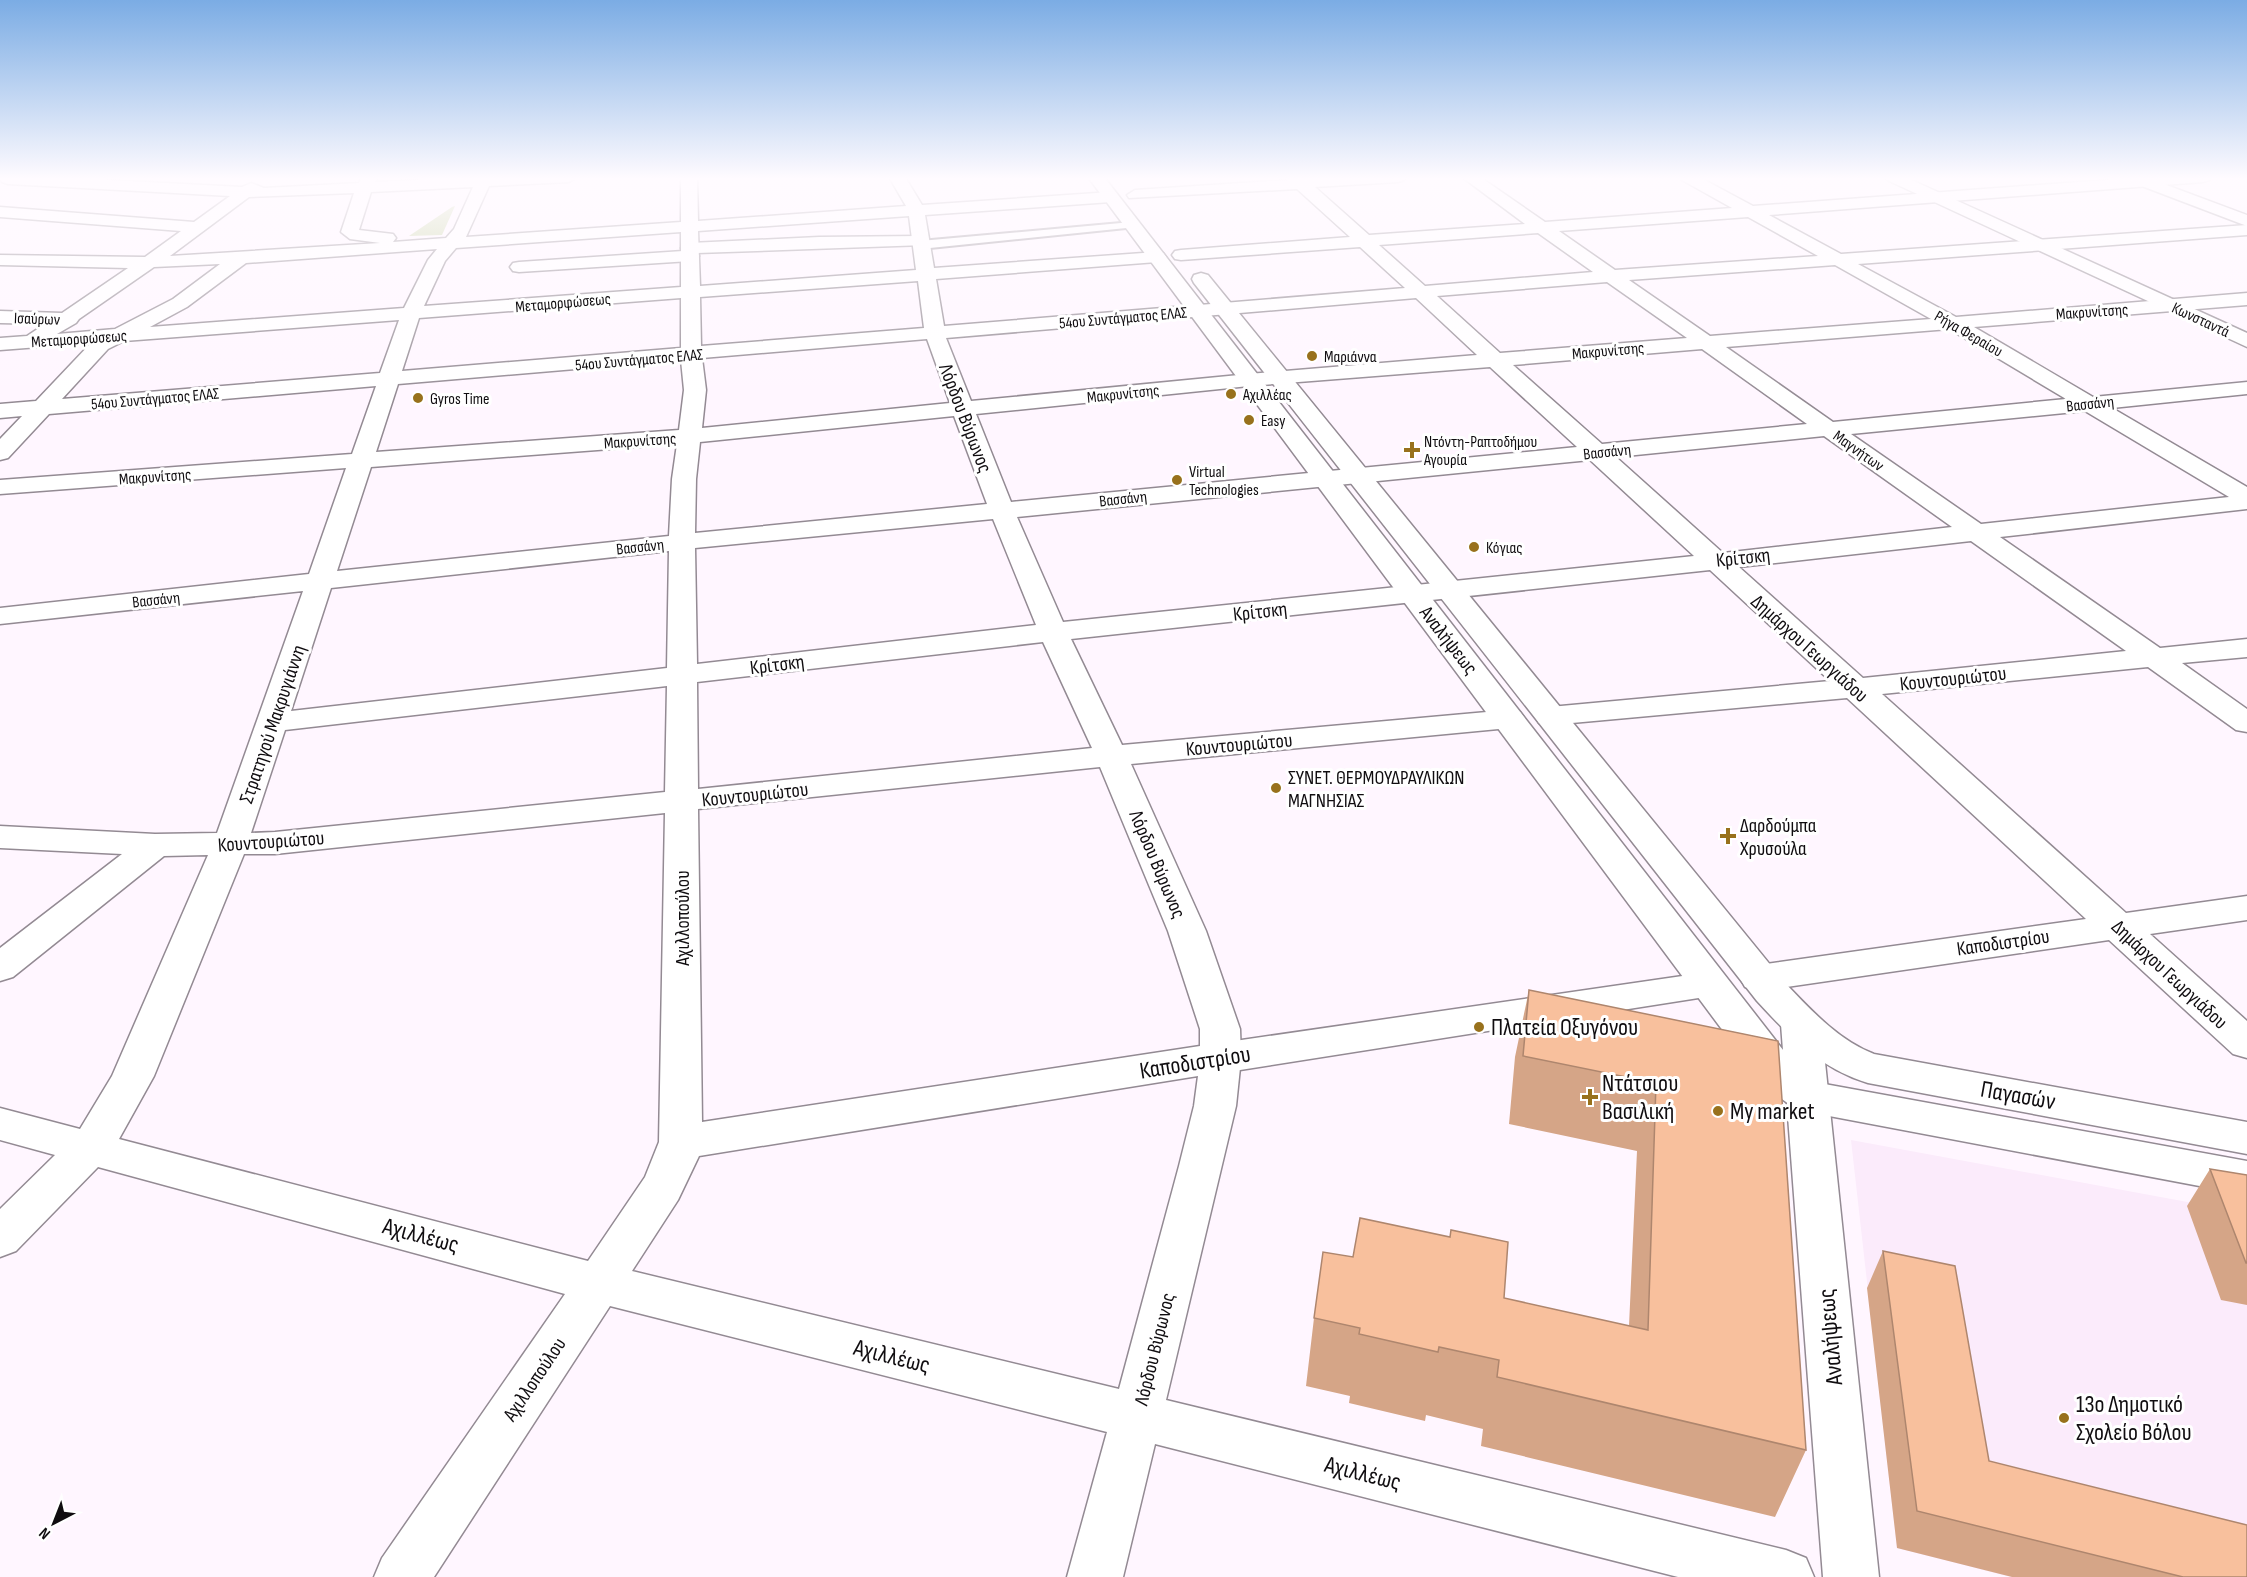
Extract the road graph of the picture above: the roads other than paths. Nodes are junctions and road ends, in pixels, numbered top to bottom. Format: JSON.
{"nodes":[{"id":1,"x":165,"y":251,"type":"edge"},
{"id":2,"x":332,"y":251,"type":"edge"},
{"id":3,"x":445,"y":251,"type":"edge"},
{"id":4,"x":636,"y":251,"type":"edge"},
{"id":5,"x":690,"y":251,"type":"edge"},
{"id":6,"x":881,"y":251,"type":"edge"},
{"id":7,"x":921,"y":251,"type":"edge"},
{"id":8,"x":1073,"y":251,"type":"edge"},
{"id":9,"x":1163,"y":251,"type":"edge"},
{"id":10,"x":1165,"y":251,"type":"edge"},
{"id":11,"x":1239,"y":251,"type":"edge"},
{"id":12,"x":1374,"y":251,"type":"edge"},
{"id":13,"x":1576,"y":251,"type":"edge"},
{"id":14,"x":1822,"y":251,"type":"edge"},
{"id":15,"x":1959,"y":251,"type":"edge"},
{"id":16,"x":2052,"y":251,"type":"edge"},
{"id":17,"x":1169,"y":256,"type":"junction"},
{"id":18,"x":242,"y":257,"type":"junction"},
{"id":19,"x":1837,"y":259,"type":"junction"},
{"id":20,"x":0,"y":260,"type":"edge"},
{"id":21,"x":35,"y":262,"type":"junction"},
{"id":22,"x":150,"y":262,"type":"junction"},
{"id":23,"x":519,"y":267,"type":"dead end"},
{"id":24,"x":1613,"y":276,"type":"junction"},
{"id":25,"x":0,"y":280,"type":"edge"},
{"id":26,"x":692,"y":292,"type":"junction"},
{"id":27,"x":1419,"y":292,"type":"junction"},
{"id":28,"x":2247,"y":299,"type":"edge"},
{"id":29,"x":2171,"y":306,"type":"junction"},
{"id":30,"x":1210,"y":309,"type":"junction"},
{"id":31,"x":411,"y":314,"type":"junction"},
{"id":32,"x":0,"y":317,"type":"edge"},
{"id":33,"x":67,"y":319,"type":"junction"},
{"id":34,"x":146,"y":322,"type":"junction"},
{"id":35,"x":1951,"y":322,"type":"junction"},
{"id":36,"x":934,"y":333,"type":"junction"},
{"id":37,"x":117,"y":336,"type":"junction"},
{"id":38,"x":2247,"y":341,"type":"edge"},
{"id":39,"x":31,"y":342,"type":"junction"},
{"id":40,"x":1706,"y":342,"type":"junction"},
{"id":41,"x":0,"y":344,"type":"edge"},
{"id":42,"x":691,"y":354,"type":"junction"},
{"id":43,"x":1493,"y":360,"type":"junction"},
{"id":44,"x":1279,"y":377,"type":"junction"},
{"id":45,"x":389,"y":379,"type":"junction"},
{"id":46,"x":1249,"y":380,"type":"junction"},
{"id":47,"x":2247,"y":388,"type":"edge"},
{"id":48,"x":2086,"y":403,"type":"junction"},
{"id":49,"x":43,"y":407,"type":"junction"},
{"id":50,"x":963,"y":409,"type":"junction"},
{"id":51,"x":0,"y":411,"type":"edge"},
{"id":52,"x":1830,"y":429,"type":"junction"},
{"id":53,"x":689,"y":436,"type":"junction"},
{"id":54,"x":2,"y":451,"type":"edge"},
{"id":55,"x":1596,"y":452,"type":"junction"},
{"id":56,"x":361,"y":462,"type":"junction"},
{"id":57,"x":1358,"y":475,"type":"junction"},
{"id":58,"x":1325,"y":479,"type":"junction"},
{"id":59,"x":0,"y":487,"type":"edge"},
{"id":60,"x":2247,"y":497,"type":"edge"},
{"id":61,"x":2247,"y":502,"type":"edge"},
{"id":62,"x":1002,"y":510,"type":"junction"},
{"id":63,"x":1977,"y":533,"type":"junction"},
{"id":64,"x":682,"y":542,"type":"junction"},
{"id":65,"x":1714,"y":560,"type":"junction"},
{"id":66,"x":321,"y":581,"type":"junction"},
{"id":67,"x":1450,"y":591,"type":"junction"},
{"id":68,"x":1414,"y":595,"type":"junction"},
{"id":69,"x":0,"y":616,"type":"edge"},
{"id":70,"x":1053,"y":632,"type":"junction"},
{"id":71,"x":2247,"y":648,"type":"edge"},
{"id":72,"x":2153,"y":657,"type":"junction"},
{"id":73,"x":682,"y":675,"type":"junction"},
{"id":74,"x":1854,"y":688,"type":"junction"},
{"id":75,"x":1550,"y":716,"type":"junction"},
{"id":76,"x":1509,"y":719,"type":"junction"},
{"id":77,"x":273,"y":722,"type":"junction"},
{"id":78,"x":2247,"y":723,"type":"edge"},
{"id":79,"x":1111,"y":756,"type":"junction"},
{"id":80,"x":682,"y":801,"type":"junction"},
{"id":81,"x":0,"y":837,"type":"edge"},
{"id":82,"x":155,"y":845,"type":"junction"},
{"id":83,"x":230,"y":845,"type":"junction"},
{"id":84,"x":2247,"y":908,"type":"edge"},
{"id":85,"x":2118,"y":926,"type":"junction"},
{"id":86,"x":0,"y":968,"type":"edge"},
{"id":87,"x":1759,"y":978,"type":"junction"},
{"id":88,"x":1710,"y":985,"type":"junction"},
{"id":89,"x":1801,"y":1024,"type":"junction"},
{"id":90,"x":2247,"y":1044,"type":"edge"},
{"id":91,"x":1221,"y":1058,"type":"junction"},
{"id":92,"x":1809,"y":1096,"type":"junction"},
{"id":93,"x":0,"y":1124,"type":"edge"},
{"id":94,"x":2247,"y":1138,"type":"edge"},
{"id":95,"x":681,"y":1142,"type":"junction"},
{"id":96,"x":91,"y":1147,"type":"junction"},
{"id":97,"x":2247,"y":1178,"type":"edge"},
{"id":98,"x":0,"y":1238,"type":"edge"},
{"id":99,"x":598,"y":1282,"type":"junction"},
{"id":100,"x":1137,"y":1417,"type":"junction"},
{"id":101,"x":402,"y":1577,"type":"edge"},
{"id":102,"x":1095,"y":1577,"type":"edge"},
{"id":103,"x":1786,"y":1577,"type":"edge"},
{"id":104,"x":1851,"y":1577,"type":"edge"}],
"edges":[{"from":1,"to":22,"type":"street"},
{"from":2,"to":18,"type":"street"},
{"from":3,"to":31,"type":"street","name":"Στρατηγού Μακρυγιάννη"},
{"from":4,"to":23,"type":"street"},
{"from":5,"to":26,"type":"street","name":"Αχιλλοπούλου"},
{"from":6,"to":26,"type":"street","name":"Μεταμορφώσεως"},
{"from":7,"to":36,"type":"street","name":"Λόρδου Βύρωνος"},
{"from":8,"to":17,"type":"street","name":"Μεταμορφώσεως"},
{"from":9,"to":17,"type":"street","name":"Αναλήψεως"},
{"from":10,"to":17,"type":"street","name":"Αναλήψεως"},
{"from":11,"to":17,"type":"street","name":"Μεταμορφώσεως"},
{"from":12,"to":27,"type":"street","name":"Δημάρχου Γεωργιάδου"},
{"from":13,"to":24,"type":"street","name":"Μαγνήτων"},
{"from":14,"to":19,"type":"street","name":"Ρήγα Φεραίου"},
{"from":15,"to":19,"type":"street","name":"54ου Συντάγματος ΕΛΑΣ"},
{"from":16,"to":29,"type":"street","name":"Κωνσταντά"},
{"from":17,"to":30,"type":"street","name":"Αναλήψεως"},
{"from":18,"to":22,"type":"street"},
{"from":18,"to":34,"type":"street"},
{"from":19,"to":24,"type":"street","name":"54ου Συντάγματος ΕΛΑΣ"},
{"from":19,"to":35,"type":"street","name":"Ρήγα Φεραίου"},
{"from":20,"to":21,"type":"street"},
{"from":21,"to":22,"type":"street"},
{"from":21,"to":25,"type":"street"},
{"from":22,"to":33,"type":"street"},
{"from":24,"to":27,"type":"street","name":"54ου Συντάγματος ΕΛΑΣ"},
{"from":24,"to":40,"type":"street","name":"Μαγνήτων"},
{"from":26,"to":31,"type":"street","name":"Μεταμορφώσεως"},
{"from":26,"to":42,"type":"street","name":"Αχιλλοπούλου"},
{"from":27,"to":30,"type":"street","name":"54ου Συντάγματος ΕΛΑΣ"},
{"from":27,"to":43,"type":"street","name":"Δημάρχου Γεωργιάδου"},
{"from":28,"to":29,"type":"street","name":"Μακρυνίτσης"},
{"from":29,"to":35,"type":"street","name":"Μακρυνίτσης"},
{"from":29,"to":38,"type":"street","name":"Κωνσταντά"},
{"from":30,"to":36,"type":"street","name":"54ου Συντάγματος ΕΛΑΣ"},
{"from":30,"to":44,"type":"street","name":"Αναλήψεως"},
{"from":30,"to":46,"type":"street","name":"Αναλήψεως"},
{"from":31,"to":37,"type":"street","name":"Μεταμορφώσεως"},
{"from":31,"to":45,"type":"street","name":"Στρατηγού Μακρυγιάννη"},
{"from":32,"to":33,"type":"street","name":"Ισαύρων"},
{"from":33,"to":34,"type":"street","name":"Ισαύρων"},
{"from":33,"to":39,"type":"street"},
{"from":34,"to":37,"type":"street"},
{"from":35,"to":40,"type":"street","name":"Μακρυνίτσης"},
{"from":35,"to":48,"type":"street","name":"Ρήγα Φεραίου"},
{"from":36,"to":42,"type":"street","name":"54ου Συντάγματος ΕΛΑΣ"},
{"from":36,"to":50,"type":"street","name":"Λόρδου Βύρωνος"},
{"from":37,"to":39,"type":"street","name":"Μεταμορφώσεως"},
{"from":37,"to":49,"type":"street"},
{"from":39,"to":41,"type":"street","name":"Μεταμορφώσεως"},
{"from":40,"to":43,"type":"street","name":"Μακρυνίτσης"},
{"from":40,"to":52,"type":"street","name":"Μαγνήτων"},
{"from":42,"to":45,"type":"street","name":"54ου Συντάγματος ΕΛΑΣ"},
{"from":42,"to":53,"type":"street","name":"Αχιλλοπούλου"},
{"from":43,"to":44,"type":"street","name":"Μακρυνίτσης"},
{"from":43,"to":55,"type":"street","name":"Δημάρχου Γεωργιάδου"},
{"from":44,"to":46,"type":"street","name":"Μακρυνίτσης"},
{"from":44,"to":57,"type":"street","name":"Αναλήψεως"},
{"from":45,"to":49,"type":"street","name":"54ου Συντάγματος ΕΛΑΣ"},
{"from":45,"to":56,"type":"street","name":"Στρατηγού Μακρυγιάννη"},
{"from":46,"to":50,"type":"street","name":"Μακρυνίτσης"},
{"from":46,"to":58,"type":"street","name":"Αναλήψεως"},
{"from":47,"to":48,"type":"street","name":"Βασσάνη"},
{"from":48,"to":52,"type":"street","name":"Βασσάνη"},
{"from":48,"to":60,"type":"street","name":"Ρήγα Φεραίου"},
{"from":49,"to":51,"type":"street","name":"54ου Συντάγματος ΕΛΑΣ"},
{"from":49,"to":54,"type":"street"},
{"from":50,"to":53,"type":"street","name":"Μακρυνίτσης"},
{"from":50,"to":62,"type":"street","name":"Λόρδου Βύρωνος"},
{"from":52,"to":55,"type":"street","name":"Βασσάνη"},
{"from":52,"to":63,"type":"street","name":"Μαγνήτων"},
{"from":53,"to":56,"type":"street","name":"Μακρυνίτσης"},
{"from":53,"to":64,"type":"street","name":"Αχιλλοπούλου"},
{"from":55,"to":57,"type":"street","name":"Βασσάνη"},
{"from":55,"to":65,"type":"street","name":"Δημάρχου Γεωργιάδου"},
{"from":56,"to":59,"type":"street","name":"Μακρυνίτσης"},
{"from":56,"to":66,"type":"street","name":"Στρατηγού Μακρυγιάννη"},
{"from":57,"to":58,"type":"street","name":"Βασσάνη"},
{"from":57,"to":67,"type":"street","name":"Αναλήψεως"},
{"from":58,"to":62,"type":"street","name":"Βασσάνη"},
{"from":58,"to":68,"type":"street","name":"Αναλήψεως"},
{"from":61,"to":63,"type":"street","name":"Κρίτσκη"},
{"from":62,"to":64,"type":"street","name":"Βασσάνη"},
{"from":62,"to":70,"type":"street","name":"Λόρδου Βύρωνος"},
{"from":63,"to":65,"type":"street","name":"Κρίτσκη"},
{"from":63,"to":72,"type":"street","name":"Μαγνήτων"},
{"from":64,"to":66,"type":"street","name":"Βασσάνη"},
{"from":64,"to":73,"type":"street","name":"Αχιλλοπούλου"},
{"from":65,"to":67,"type":"street","name":"Κρίτσκη"},
{"from":65,"to":74,"type":"street","name":"Δημάρχου Γεωργιάδου"},
{"from":66,"to":69,"type":"street","name":"Βασσάνη"},
{"from":66,"to":77,"type":"street","name":"Στρατηγού Μακρυγιάννη"},
{"from":67,"to":68,"type":"street","name":"Κρίτσκη"},
{"from":67,"to":75,"type":"street","name":"Αναλήψεως"},
{"from":68,"to":70,"type":"street","name":"Κρίτσκη"},
{"from":68,"to":76,"type":"street","name":"Αναλήψεως"},
{"from":70,"to":73,"type":"street","name":"Κρίτσκη"},
{"from":70,"to":79,"type":"street","name":"Λόρδου Βύρωνος"},
{"from":71,"to":72,"type":"street","name":"Κουντουριώτου"},
{"from":72,"to":74,"type":"street","name":"Κουντουριώτου"},
{"from":72,"to":78,"type":"street","name":"Μαγνήτων"},
{"from":73,"to":77,"type":"street","name":"Κρίτσκη"},
{"from":73,"to":80,"type":"street","name":"Αχιλλοπούλου"},
{"from":74,"to":75,"type":"street","name":"Κουντουριώτου"},
{"from":74,"to":85,"type":"street","name":"Δημάρχου Γεωργιάδου"},
{"from":75,"to":87,"type":"street","name":"Αναλήψεως"},
{"from":76,"to":79,"type":"street","name":"Κουντουριώτου"},
{"from":76,"to":88,"type":"street","name":"Αναλήψεως"},
{"from":77,"to":83,"type":"street","name":"Στρατηγού Μακρυγιάννη"},
{"from":79,"to":80,"type":"street","name":"Κουντουριώτου"},
{"from":79,"to":91,"type":"street","name":"Λόρδου Βύρωνος"},
{"from":80,"to":83,"type":"street","name":"Κουντουριώτου"},
{"from":80,"to":95,"type":"street","name":"Αχιλλοπούλου"},
{"from":81,"to":82,"type":"street","name":"Κουντουριώτου"},
{"from":82,"to":83,"type":"street","name":"Κουντουριώτου"},
{"from":82,"to":86,"type":"street"},
{"from":83,"to":96,"type":"street","name":"Στρατηγού Μακρυγιάννη"},
{"from":84,"to":85,"type":"street","name":"Καποδιστρίου"},
{"from":85,"to":87,"type":"street","name":"Καποδιστρίου"},
{"from":85,"to":90,"type":"street","name":"Δημάρχου Γεωργιάδου"},
{"from":87,"to":89,"type":"street","name":"Αναλήψεως"},
{"from":88,"to":91,"type":"street","name":"Καποδιστρίου"},
{"from":88,"to":92,"type":"street","name":"Αναλήψεως"},
{"from":89,"to":92,"type":"street","name":"Αναλήψεως"},
{"from":89,"to":94,"type":"street","name":"Παγασών"},
{"from":91,"to":95,"type":"street","name":"Καποδιστρίου"},
{"from":91,"to":100,"type":"street","name":"Λόρδου Βύρωνος"},
{"from":92,"to":97,"type":"street","name":"Παγασών"},
{"from":92,"to":104,"type":"street","name":"Αναλήψεως"},
{"from":93,"to":96,"type":"street","name":"Αχιλλέως"},
{"from":95,"to":99,"type":"street","name":"Αχιλλοπούλου"},
{"from":96,"to":98,"type":"street","name":"Στρατηγού Μακρυγιάννη"},
{"from":96,"to":99,"type":"street","name":"Αχιλλέως"},
{"from":99,"to":100,"type":"street","name":"Αχιλλέως"},
{"from":99,"to":101,"type":"street","name":"Αχιλλοπούλου"},
{"from":100,"to":102,"type":"street","name":"Λόρδου Βύρωνος"},
{"from":100,"to":103,"type":"street","name":"Αχιλλέως"}]}
